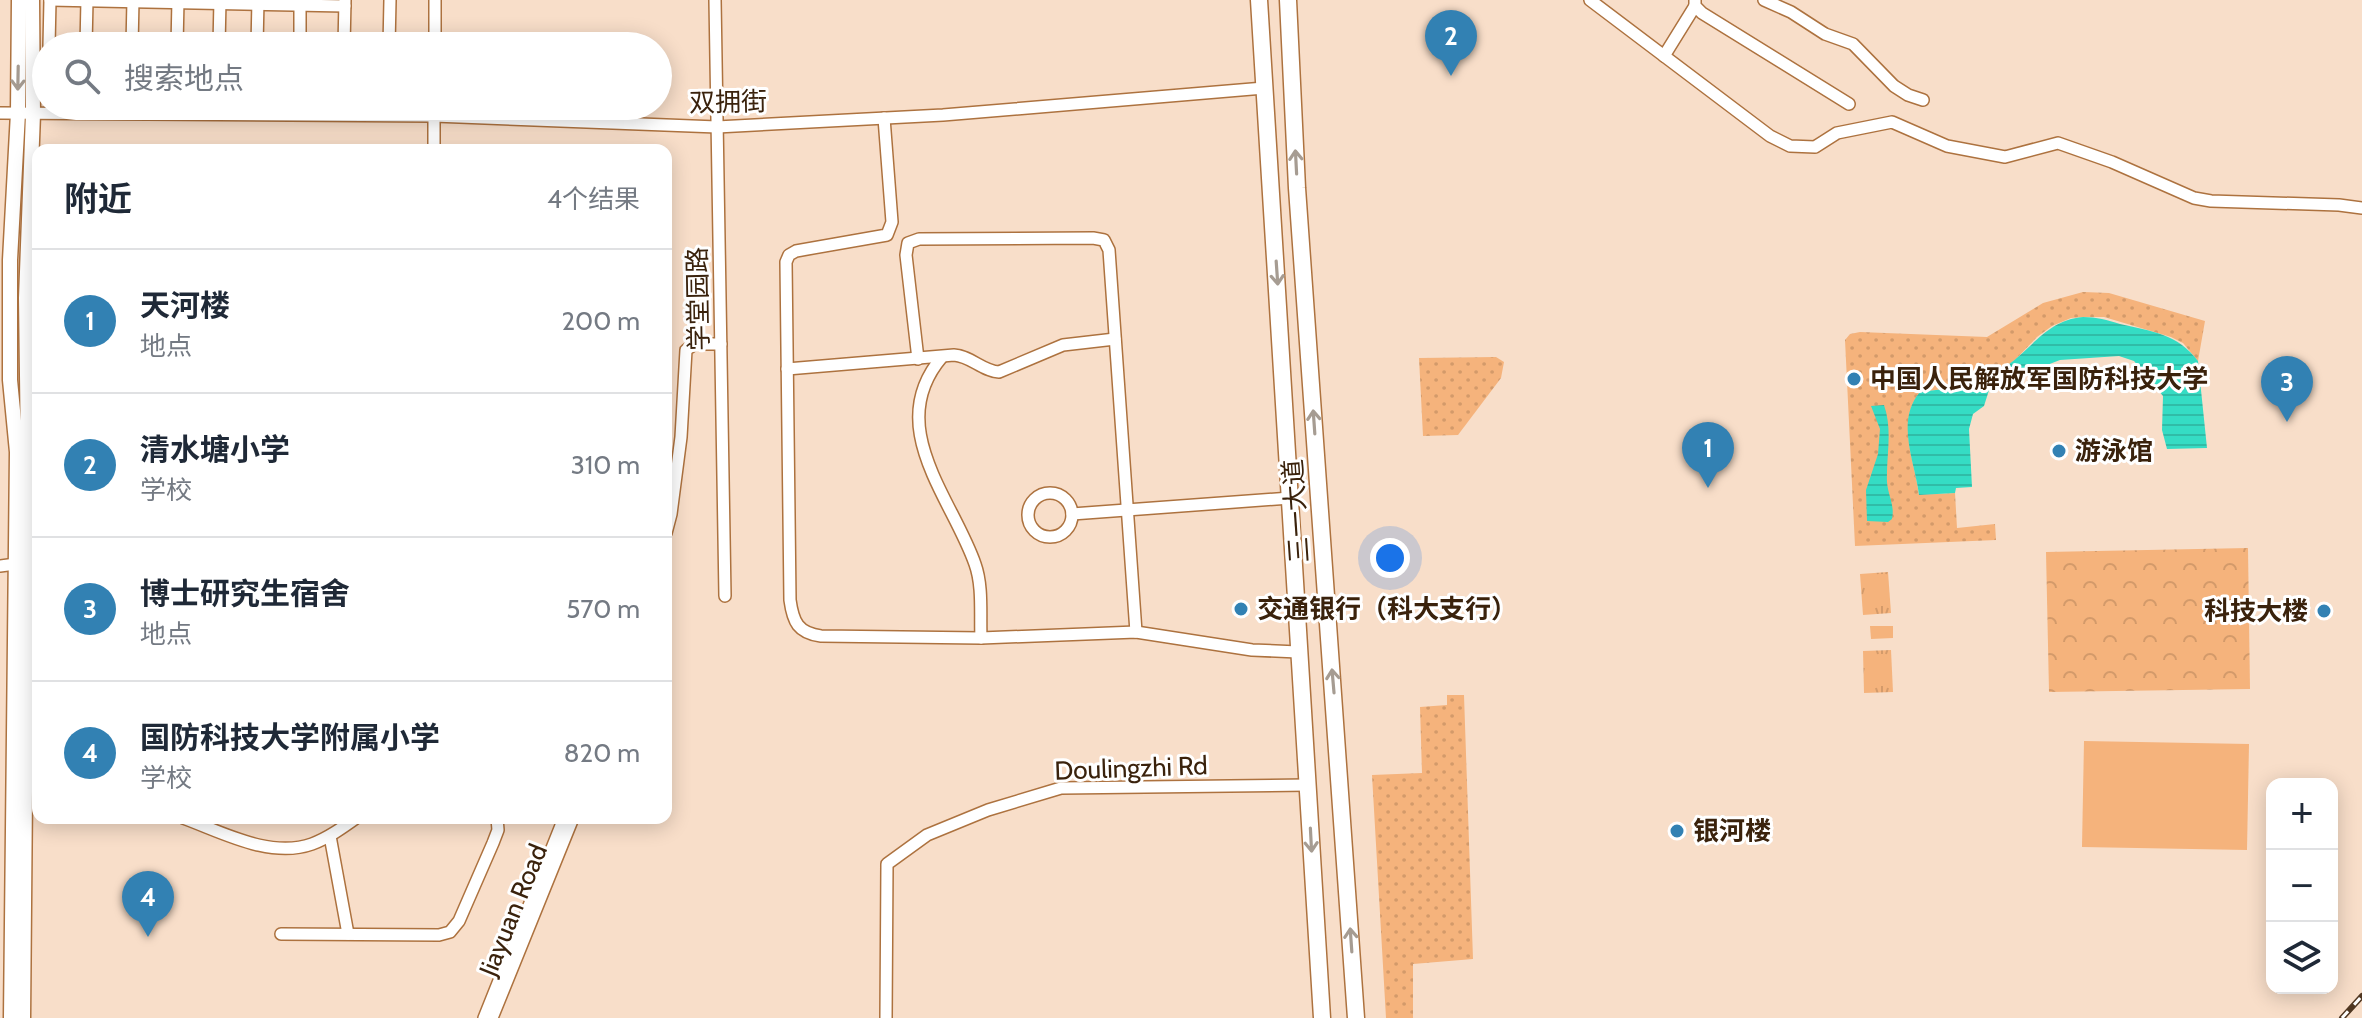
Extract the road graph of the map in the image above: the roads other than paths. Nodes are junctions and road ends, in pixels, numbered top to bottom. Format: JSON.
{"nodes":[{"id":1,"x":19,"y":0,"type":"edge"},
{"id":2,"x":32,"y":0,"type":"edge"},
{"id":3,"x":50,"y":0,"type":"edge"},
{"id":4,"x":87,"y":0,"type":"edge"},
{"id":5,"x":390,"y":0,"type":"edge"},
{"id":6,"x":435,"y":0,"type":"edge"},
{"id":7,"x":715,"y":0,"type":"edge"},
{"id":8,"x":1259,"y":0,"type":"edge"},
{"id":9,"x":1288,"y":0,"type":"edge"},
{"id":10,"x":1590,"y":0,"type":"edge"},
{"id":11,"x":1764,"y":0,"type":"edge"},
{"id":12,"x":133,"y":1,"type":"edge"},
{"id":13,"x":178,"y":1,"type":"edge"},
{"id":14,"x":220,"y":2,"type":"edge"},
{"id":15,"x":258,"y":2,"type":"edge"},
{"id":16,"x":300,"y":2,"type":"edge"},
{"id":17,"x":345,"y":3,"type":"edge"},
{"id":18,"x":1695,"y":3,"type":"edge"},
{"id":19,"x":49,"y":32,"type":"edge"},
{"id":20,"x":86,"y":32,"type":"edge"},
{"id":21,"x":132,"y":32,"type":"edge"},
{"id":22,"x":177,"y":32,"type":"edge"},
{"id":23,"x":219,"y":32,"type":"edge"},
{"id":24,"x":257,"y":32,"type":"edge"},
{"id":25,"x":300,"y":32,"type":"edge"},
{"id":26,"x":344,"y":32,"type":"edge"},
{"id":27,"x":389,"y":32,"type":"edge"},
{"id":28,"x":435,"y":32,"type":"edge"},
{"id":29,"x":1664,"y":56,"type":"junction"},
{"id":30,"x":1264,"y":88,"type":"junction"},
{"id":31,"x":1923,"y":100,"type":"dead end"},
{"id":32,"x":1849,"y":104,"type":"dead end"},
{"id":33,"x":0,"y":113,"type":"edge"},
{"id":34,"x":25,"y":114,"type":"junction"},
{"id":35,"x":32,"y":114,"type":"edge"},
{"id":36,"x":884,"y":118,"type":"junction"},
{"id":37,"x":434,"y":120,"type":"edge"},
{"id":38,"x":593,"y":120,"type":"edge"},
{"id":39,"x":717,"y":127,"type":"junction"},
{"id":40,"x":434,"y":144,"type":"edge"},
{"id":41,"x":2362,"y":208,"type":"edge"},
{"id":42,"x":890,"y":230,"type":"junction"},
{"id":43,"x":908,"y":243,"type":"junction"},
{"id":44,"x":1115,"y":339,"type":"junction"},
{"id":45,"x":721,"y":344,"type":"junction"},
{"id":46,"x":942,"y":357,"type":"junction"},
{"id":47,"x":918,"y":359,"type":"junction"},
{"id":48,"x":787,"y":369,"type":"junction"},
{"id":49,"x":32,"y":428,"type":"edge"},
{"id":50,"x":1290,"y":498,"type":"junction"},
{"id":51,"x":672,"y":506,"type":"edge"},
{"id":52,"x":1127,"y":510,"type":"junction"},
{"id":53,"x":1072,"y":514,"type":"dead end"},
{"id":54,"x":21,"y":564,"type":"junction"},
{"id":55,"x":0,"y":566,"type":"edge"},
{"id":56,"x":725,"y":596,"type":"dead end"},
{"id":57,"x":1136,"y":632,"type":"junction"},
{"id":58,"x":981,"y":638,"type":"junction"},
{"id":59,"x":1298,"y":652,"type":"junction"},
{"id":60,"x":1308,"y":785,"type":"junction"},
{"id":61,"x":31,"y":786,"type":"edge"},
{"id":62,"x":199,"y":824,"type":"edge"},
{"id":63,"x":347,"y":824,"type":"edge"},
{"id":64,"x":498,"y":824,"type":"edge"},
{"id":65,"x":562,"y":824,"type":"edge"},
{"id":66,"x":571,"y":824,"type":"edge"},
{"id":67,"x":330,"y":836,"type":"junction"},
{"id":68,"x":6,"y":870,"type":"edge"},
{"id":69,"x":281,"y":934,"type":"dead end"},
{"id":70,"x":348,"y":934,"type":"junction"},
{"id":71,"x":11,"y":1018,"type":"edge"},
{"id":72,"x":23,"y":1018,"type":"edge"},
{"id":73,"x":484,"y":1018,"type":"edge"},
{"id":74,"x":492,"y":1018,"type":"edge"},
{"id":75,"x":886,"y":1018,"type":"edge"},
{"id":76,"x":1322,"y":1018,"type":"edge"},
{"id":77,"x":1356,"y":1018,"type":"edge"}],
"edges":[{"from":1,"to":34,"type":"main road","one_way":true},
{"from":2,"to":34,"type":"main road"},
{"from":3,"to":4,"type":"street"},
{"from":3,"to":19,"type":"street"},
{"from":4,"to":12,"type":"street"},
{"from":4,"to":20,"type":"street"},
{"from":5,"to":27,"type":"street"},
{"from":6,"to":28,"type":"street"},
{"from":7,"to":39,"type":"street","name":"学堂园路"},
{"from":8,"to":30,"type":"highway","name":"三一大道"},
{"from":77,"to":9,"type":"highway","name":"三一大道","one_way":true},
{"from":10,"to":29,"type":"street"},
{"from":11,"to":31,"type":"street"},
{"from":12,"to":13,"type":"street"},
{"from":12,"to":21,"type":"street"},
{"from":13,"to":14,"type":"street"},
{"from":13,"to":22,"type":"street"},
{"from":14,"to":15,"type":"street"},
{"from":14,"to":23,"type":"street"},
{"from":15,"to":16,"type":"street"},
{"from":15,"to":24,"type":"street"},
{"from":16,"to":17,"type":"street"},
{"from":16,"to":25,"type":"street"},
{"from":17,"to":26,"type":"street"},
{"from":18,"to":29,"type":"street"},
{"from":18,"to":32,"type":"street"},
{"from":29,"to":41,"type":"street"},
{"from":30,"to":36,"type":"street","name":"双拥街"},
{"from":30,"to":50,"type":"highway","name":"三一大道","one_way":true},
{"from":33,"to":34,"type":"street","name":"双拥街"},
{"from":34,"to":35,"type":"street","name":"双拥街"},
{"from":34,"to":49,"type":"main road"},
{"from":34,"to":54,"type":"main road"},
{"from":36,"to":39,"type":"street","name":"双拥街"},
{"from":36,"to":42,"type":"street"},
{"from":37,"to":40,"type":"street"},
{"from":38,"to":39,"type":"street","name":"双拥街"},
{"from":39,"to":45,"type":"street","name":"学堂园路"},
{"from":42,"to":43,"type":"street"},
{"from":42,"to":48,"type":"street"},
{"from":43,"to":44,"type":"street"},
{"from":43,"to":47,"type":"street"},
{"from":44,"to":46,"type":"street"},
{"from":44,"to":52,"type":"street"},
{"from":45,"to":51,"type":"street"},
{"from":45,"to":56,"type":"street","name":"学堂园路"},
{"from":46,"to":47,"type":"street"},
{"from":46,"to":58,"type":"street"},
{"from":47,"to":48,"type":"street"},
{"from":48,"to":58,"type":"street"},
{"from":49,"to":54,"type":"main road"},
{"from":50,"to":52,"type":"street"},
{"from":50,"to":59,"type":"highway","name":"三一大道"},
{"from":52,"to":53,"type":"street"},
{"from":52,"to":57,"type":"street"},
{"from":54,"to":55,"type":"street"},
{"from":54,"to":61,"type":"main road"},
{"from":54,"to":68,"type":"main road"},
{"from":57,"to":58,"type":"street"},
{"from":57,"to":59,"type":"street"},
{"from":59,"to":60,"type":"highway","name":"三一大道"},
{"from":60,"to":75,"type":"street","name":"Doulingzhi Rd"},
{"from":60,"to":76,"type":"highway","name":"三一大道","one_way":true},
{"from":61,"to":72,"type":"main road"},
{"from":62,"to":67,"type":"street"},
{"from":63,"to":67,"type":"street"},
{"from":64,"to":70,"type":"street"},
{"from":65,"to":73,"type":"street","name":"Jiayuan Road"},
{"from":66,"to":74,"type":"street","name":"Jiayuan Road"},
{"from":67,"to":70,"type":"street"},
{"from":68,"to":71,"type":"main road"},
{"from":69,"to":70,"type":"street"}]}
